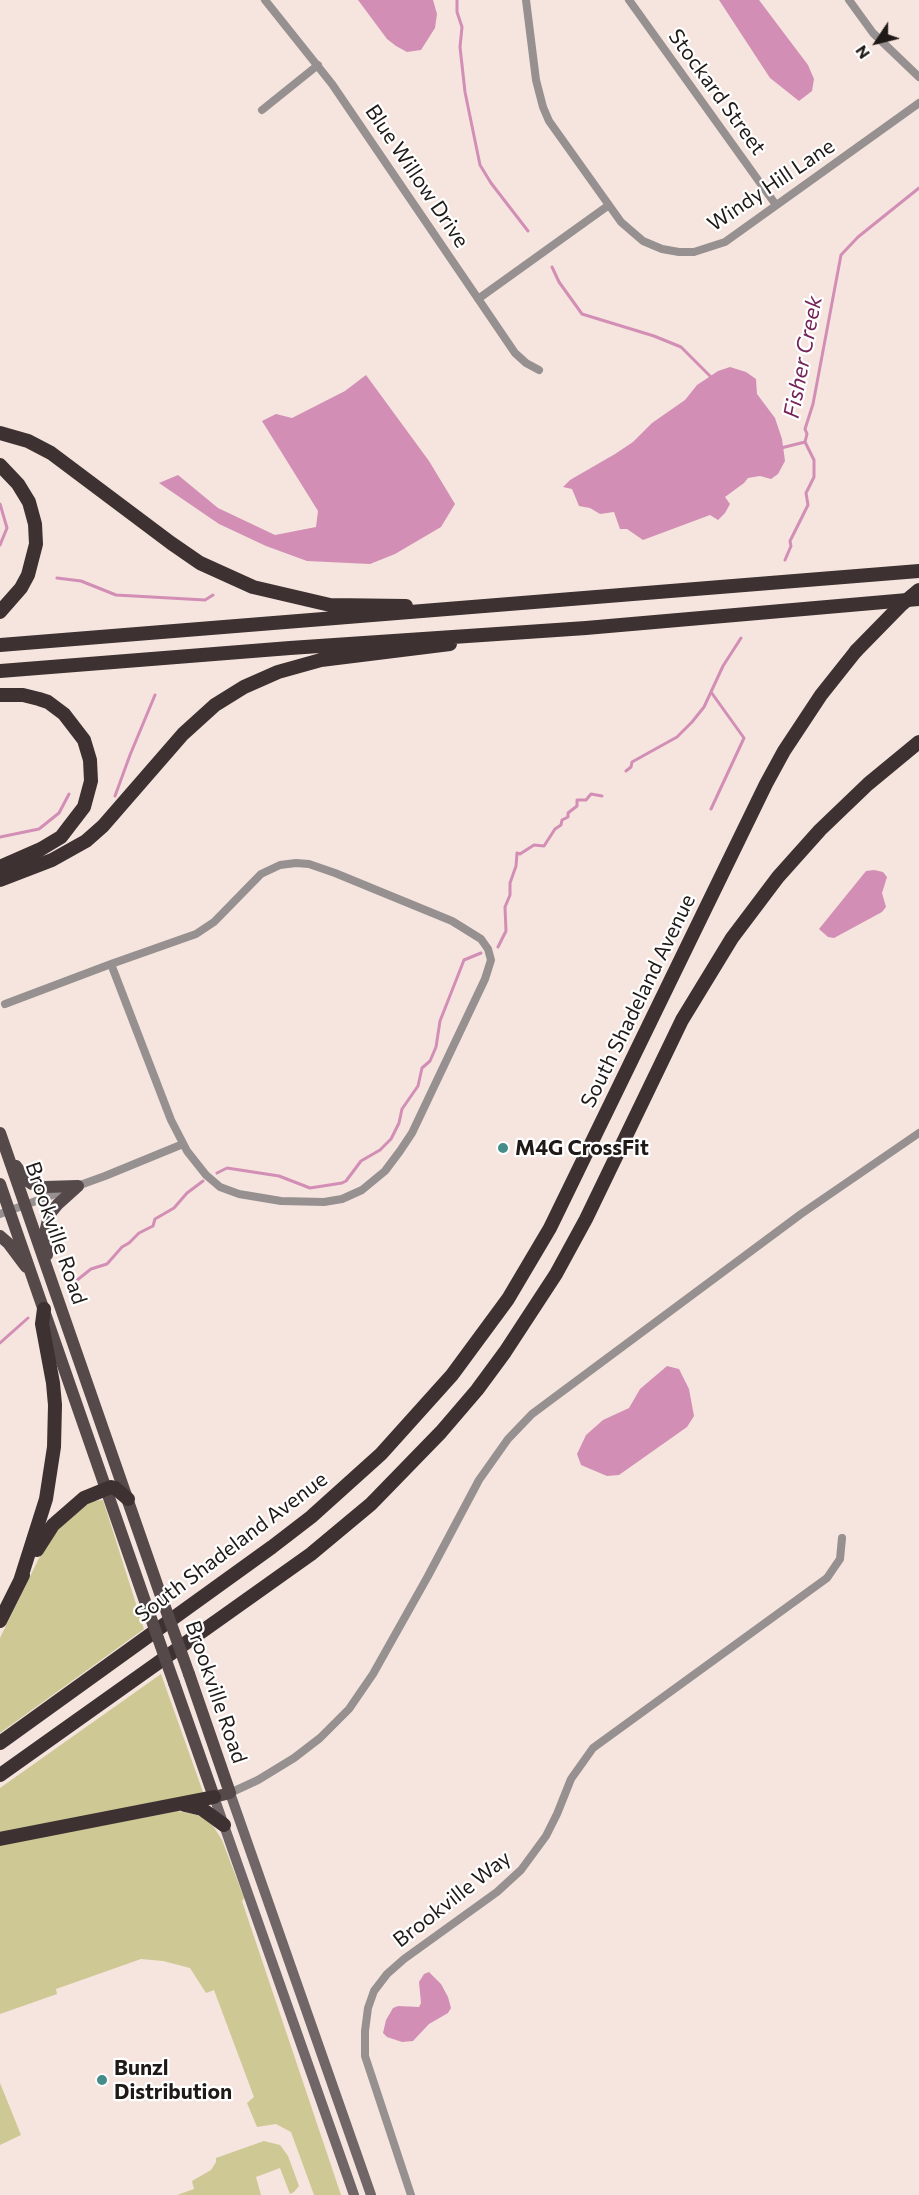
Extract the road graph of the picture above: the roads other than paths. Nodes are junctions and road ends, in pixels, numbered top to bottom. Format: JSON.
{"nodes":[{"id":1,"x":265,"y":0,"type":"edge"},
{"id":2,"x":526,"y":0,"type":"edge"},
{"id":3,"x":629,"y":0,"type":"edge"},
{"id":4,"x":849,"y":0,"type":"edge"},
{"id":5,"x":318,"y":65,"type":"junction"},
{"id":6,"x":919,"y":77,"type":"edge"},
{"id":7,"x":919,"y":103,"type":"edge"},
{"id":8,"x":262,"y":110,"type":"dead end"},
{"id":9,"x":609,"y":205,"type":"junction"},
{"id":10,"x":777,"y":206,"type":"junction"},
{"id":11,"x":478,"y":299,"type":"junction"},
{"id":12,"x":539,"y":370,"type":"dead end"},
{"id":13,"x":0,"y":434,"type":"edge"},
{"id":14,"x":0,"y":465,"type":"edge"},
{"id":15,"x":919,"y":571,"type":"edge"},
{"id":16,"x":919,"y":590,"type":"edge"},
{"id":17,"x":919,"y":599,"type":"edge"},
{"id":18,"x":445,"y":608,"type":"junction"},
{"id":19,"x":0,"y":612,"type":"edge"},
{"id":20,"x":499,"y":634,"type":"junction"},
{"id":21,"x":0,"y":645,"type":"edge"},
{"id":22,"x":0,"y":671,"type":"edge"},
{"id":23,"x":0,"y":695,"type":"edge"},
{"id":24,"x":919,"y":742,"type":"edge"},
{"id":25,"x":41,"y":849,"type":"junction"},
{"id":26,"x":0,"y":858,"type":"edge"},
{"id":27,"x":0,"y":867,"type":"edge"},
{"id":28,"x":0,"y":880,"type":"edge"},
{"id":29,"x":111,"y":964,"type":"junction"},
{"id":30,"x":5,"y":1004,"type":"dead end"},
{"id":31,"x":919,"y":1133,"type":"edge"},
{"id":32,"x":2,"y":1139,"type":"edge"},
{"id":33,"x":183,"y":1144,"type":"junction"},
{"id":34,"x":0,"y":1184,"type":"edge"},
{"id":35,"x":78,"y":1185,"type":"junction"},
{"id":36,"x":25,"y":1206,"type":"junction"},
{"id":37,"x":5,"y":1213,"type":"edge"},
{"id":38,"x":0,"y":1236,"type":"edge"},
{"id":39,"x":49,"y":1270,"type":"junction"},
{"id":40,"x":31,"y":1273,"type":"junction"},
{"id":41,"x":44,"y":1309,"type":"junction"},
{"id":42,"x":106,"y":1488,"type":"junction"},
{"id":43,"x":128,"y":1499,"type":"junction"},
{"id":44,"x":842,"y":1538,"type":"dead end"},
{"id":45,"x":20,"y":1581,"type":"junction"},
{"id":46,"x":0,"y":1621,"type":"edge"},
{"id":47,"x":0,"y":1743,"type":"edge"},
{"id":48,"x":0,"y":1775,"type":"edge"},
{"id":49,"x":230,"y":1793,"type":"junction"},
{"id":50,"x":214,"y":1797,"type":"junction"},
{"id":51,"x":177,"y":1805,"type":"junction"},
{"id":52,"x":224,"y":1826,"type":"junction"},
{"id":53,"x":0,"y":1839,"type":"edge"},
{"id":54,"x":354,"y":2195,"type":"edge"},
{"id":55,"x":371,"y":2195,"type":"edge"},
{"id":56,"x":411,"y":2195,"type":"edge"}],
"edges":[{"from":1,"to":5,"type":"street","name":"Blue Willow Drive"},
{"from":2,"to":9,"type":"street","name":"Windy Hill Lane"},
{"from":3,"to":10,"type":"street","name":"Stockard Street"},
{"from":4,"to":6,"type":"street"},
{"from":5,"to":8,"type":"street"},
{"from":5,"to":11,"type":"street","name":"Blue Willow Drive"},
{"from":7,"to":10,"type":"street","name":"Windy Hill Lane"},
{"from":9,"to":10,"type":"street","name":"Windy Hill Lane"},
{"from":9,"to":11,"type":"street"},
{"from":11,"to":12,"type":"street","name":"Blue Willow Drive"},
{"from":13,"to":18,"type":"highway"},
{"from":14,"to":19,"type":"highway"},
{"from":15,"to":18,"type":"highway"},
{"from":16,"to":47,"type":"highway","name":"South Shadeland Avenue","bridge":true},
{"from":17,"to":20,"type":"highway"},
{"from":18,"to":21,"type":"highway"},
{"from":20,"to":22,"type":"highway"},
{"from":20,"to":28,"type":"highway"},
{"from":23,"to":25,"type":"highway"},
{"from":24,"to":48,"type":"highway"},
{"from":25,"to":26,"type":"highway"},
{"from":25,"to":27,"type":"highway"},
{"from":29,"to":30,"type":"street"},
{"from":29,"to":33,"type":"street"},
{"from":29,"to":33,"type":"street"},
{"from":31,"to":49,"type":"street"},
{"from":32,"to":35,"type":"main road"},
{"from":32,"to":36,"type":"main road","name":"Brookville Road"},
{"from":33,"to":35,"type":"street"},
{"from":34,"to":37,"type":"main road","name":"Brookville Road"},
{"from":35,"to":36,"type":"street"},
{"from":35,"to":39,"type":"main road"},
{"from":36,"to":37,"type":"street"},
{"from":36,"to":39,"type":"main road","name":"Brookville Road"},
{"from":37,"to":40,"type":"main road","name":"Brookville Road"},
{"from":38,"to":40,"type":"main road"},
{"from":39,"to":43,"type":"main road","name":"Brookville Road"},
{"from":40,"to":41,"type":"main road","name":"Brookville Road"},
{"from":41,"to":42,"type":"main road","name":"Brookville Road"},
{"from":41,"to":45,"type":"highway"},
{"from":42,"to":43,"type":"highway"},
{"from":42,"to":45,"type":"highway"},
{"from":42,"to":50,"type":"main road","name":"Brookville Road","bridge":true},
{"from":43,"to":49,"type":"main road","name":"Brookville Road","bridge":true},
{"from":44,"to":56,"type":"street","name":"Brookville Way"},
{"from":45,"to":46,"type":"highway"},
{"from":49,"to":50,"type":"main road"},
{"from":49,"to":55,"type":"main road","name":"Brookville Road"},
{"from":50,"to":51,"type":"highway"},
{"from":50,"to":52,"type":"main road","name":"Brookville Road"},
{"from":51,"to":52,"type":"highway"},
{"from":51,"to":53,"type":"highway"},
{"from":52,"to":54,"type":"main road","name":"Brookville Road"}]}
